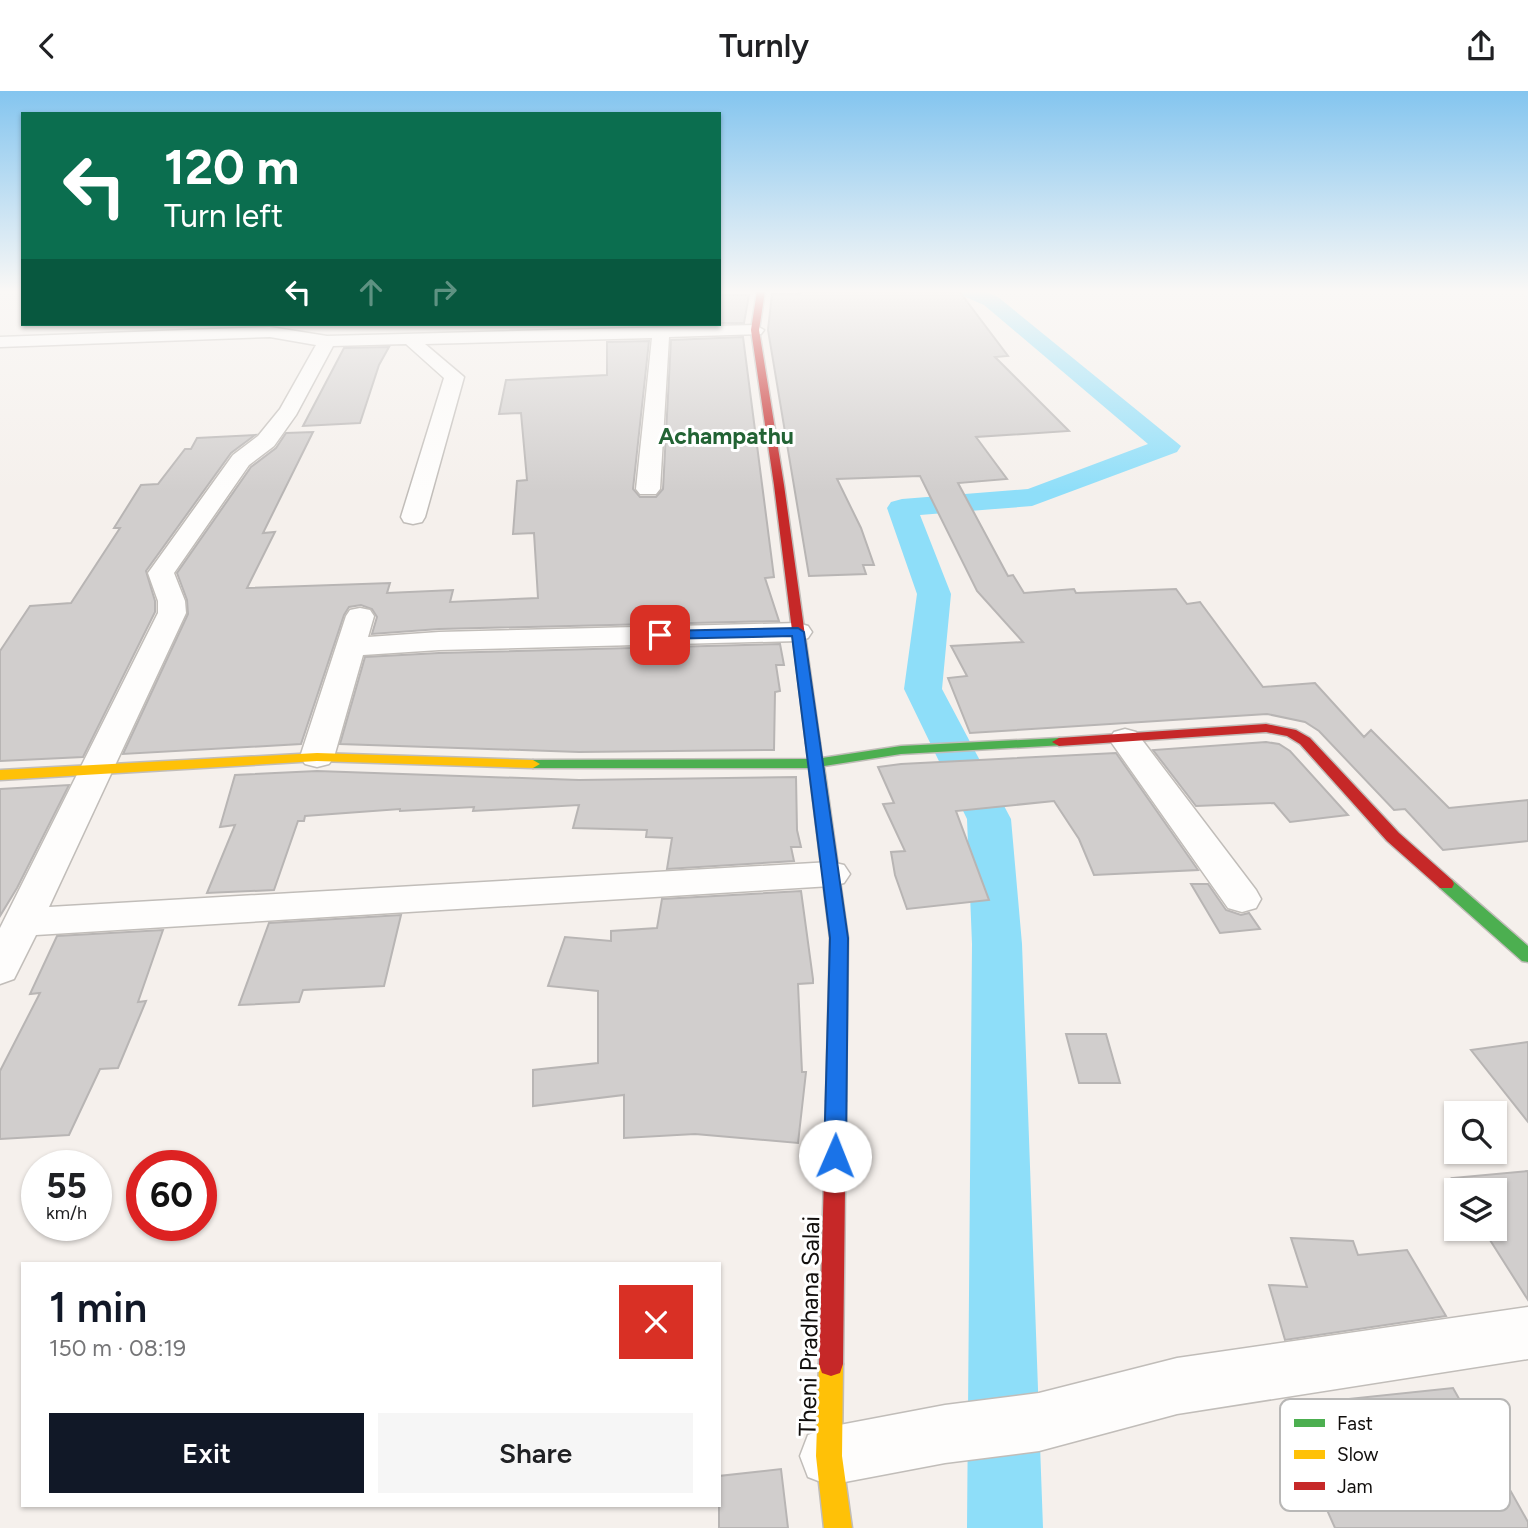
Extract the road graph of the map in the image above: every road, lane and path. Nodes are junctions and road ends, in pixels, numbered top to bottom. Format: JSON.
{"nodes":[{"id":1,"x":327,"y":358,"type":"edge"},
{"id":2,"x":431,"y":358,"type":"edge"},
{"id":3,"x":659,"y":358,"type":"edge"},
{"id":4,"x":759,"y":358,"type":"edge"},
{"id":5,"x":648,"y":489,"type":"dead end"},
{"id":6,"x":413,"y":517,"type":"dead end"},
{"id":7,"x":360,"y":616,"type":"dead end"},
{"id":8,"x":798,"y":632,"type":"junction"},
{"id":9,"x":351,"y":647,"type":"junction"},
{"id":10,"x":1125,"y":739,"type":"junction"},
{"id":11,"x":317,"y":757,"type":"junction"},
{"id":12,"x":816,"y":763,"type":"junction"},
{"id":13,"x":95,"y":771,"type":"junction"},
{"id":14,"x":0,"y":775,"type":"edge"},
{"id":15,"x":831,"y":874,"type":"junction"},
{"id":16,"x":1242,"y":899,"type":"dead end"},
{"id":17,"x":24,"y":922,"type":"junction"},
{"id":18,"x":1528,"y":956,"type":"edge"},
{"id":19,"x":0,"y":968,"type":"edge"},
{"id":20,"x":1528,"y":1333,"type":"edge"},
{"id":21,"x":829,"y":1456,"type":"junction"},
{"id":22,"x":838,"y":1528,"type":"edge"}],
"edges":[{"from":1,"to":13,"type":"street"},
{"from":2,"to":6,"type":"street"},
{"from":3,"to":5,"type":"street"},
{"from":4,"to":8,"type":"main road","name":"Theni Pradhana Salai"},
{"from":7,"to":9,"type":"street"},
{"from":8,"to":9,"type":"street"},
{"from":8,"to":12,"type":"main road","name":"Theni Pradhana Salai"},
{"from":9,"to":11,"type":"street"},
{"from":10,"to":12,"type":"main road"},
{"from":10,"to":16,"type":"street"},
{"from":10,"to":18,"type":"main road"},
{"from":11,"to":12,"type":"main road"},
{"from":11,"to":13,"type":"main road"},
{"from":12,"to":15,"type":"main road","name":"Theni Pradhana Salai"},
{"from":13,"to":14,"type":"main road"},
{"from":13,"to":17,"type":"street"},
{"from":15,"to":17,"type":"street"},
{"from":15,"to":21,"type":"main road","name":"Theni Pradhana Salai"},
{"from":17,"to":19,"type":"street"},
{"from":20,"to":21,"type":"street"},
{"from":21,"to":22,"type":"main road","name":"Theni Pradhana Salai"}]}
